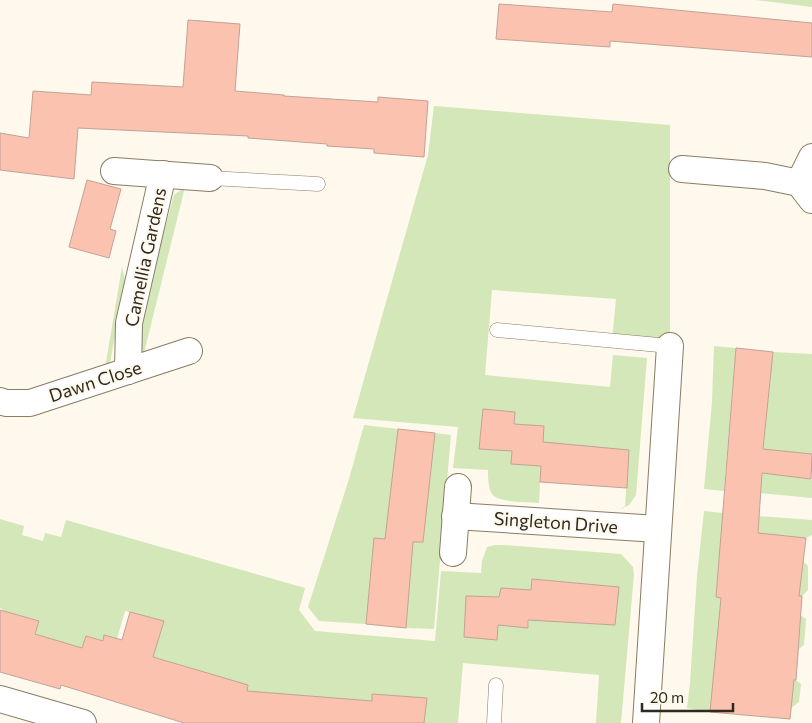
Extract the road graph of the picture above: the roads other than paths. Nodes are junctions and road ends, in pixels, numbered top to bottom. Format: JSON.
{"nodes":[{"id":1,"x":812,"y":157,"type":"edge"},
{"id":2,"x":682,"y":169,"type":"dead end"},
{"id":3,"x":114,"y":171,"type":"dead end"},
{"id":4,"x":162,"y":174,"type":"junction"},
{"id":5,"x":210,"y":178,"type":"joint"},
{"id":6,"x":318,"y":184,"type":"dead end"},
{"id":7,"x":806,"y":192,"type":"edge"},
{"id":8,"x":497,"y":330,"type":"dead end"},
{"id":9,"x":670,"y":346,"type":"joint"},
{"id":10,"x":189,"y":351,"type":"dead end"},
{"id":11,"x":128,"y":371,"type":"junction"},
{"id":12,"x":0,"y":401,"type":"edge"},
{"id":13,"x":458,"y":488,"type":"dead end"},
{"id":14,"x":455,"y":516,"type":"junction"},
{"id":15,"x":658,"y":529,"type":"junction"},
{"id":16,"x":454,"y":553,"type":"dead end"},
{"id":17,"x":496,"y":685,"type":"dead end"},
{"id":18,"x":0,"y":699,"type":"edge"},
{"id":19,"x":83,"y":723,"type":"edge"},
{"id":20,"x":494,"y":723,"type":"edge"},
{"id":21,"x":646,"y":723,"type":"edge"}],
"edges":[{"from":1,"to":7,"type":"street"},
{"from":2,"to":7,"type":"street"},
{"from":3,"to":4,"type":"street","name":"Camellia Gardens"},
{"from":4,"to":5,"type":"street","name":"Camellia Gardens"},
{"from":4,"to":11,"type":"street","name":"Camellia Gardens"},
{"from":5,"to":6,"type":"lane"},
{"from":8,"to":9,"type":"lane"},
{"from":9,"to":15,"type":"street"},
{"from":10,"to":11,"type":"street","name":"Dawn Close"},
{"from":11,"to":12,"type":"street","name":"Dawn Close"},
{"from":13,"to":14,"type":"street"},
{"from":14,"to":15,"type":"street","name":"Singleton Drive"},
{"from":14,"to":16,"type":"street"},
{"from":15,"to":21,"type":"street"},
{"from":17,"to":20,"type":"lane"},
{"from":18,"to":19,"type":"street"}]}
